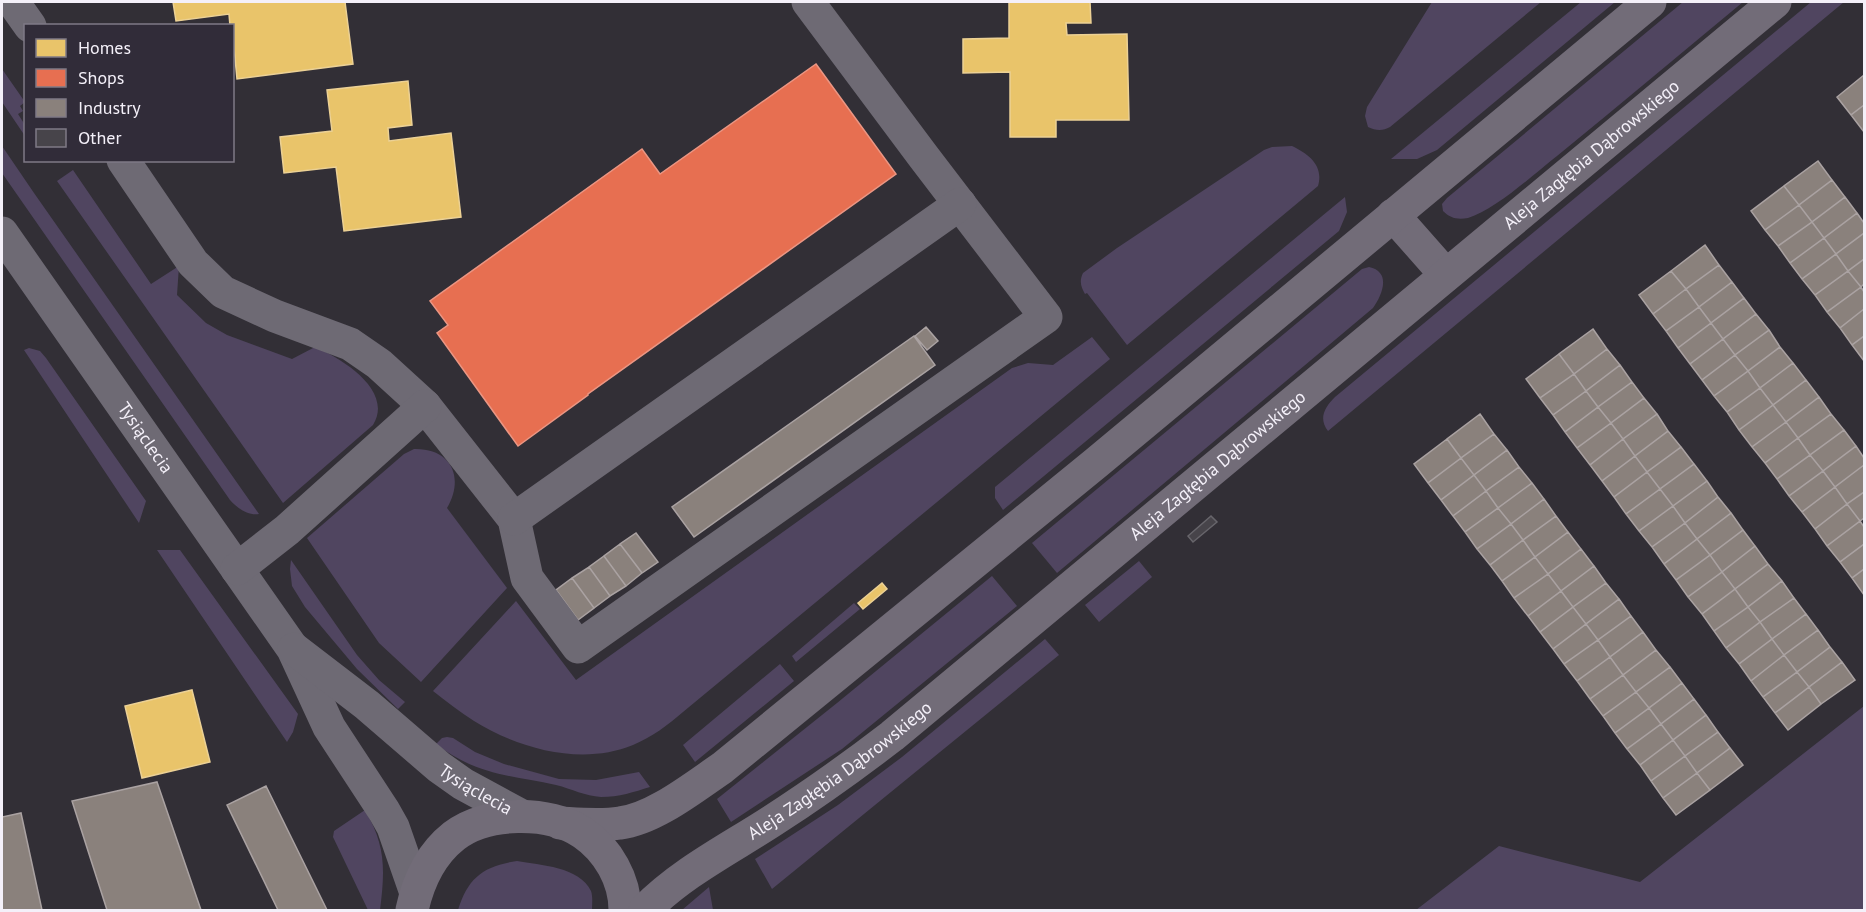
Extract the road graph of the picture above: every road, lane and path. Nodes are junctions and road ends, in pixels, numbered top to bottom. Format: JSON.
{"nodes":[{"id":1,"x":13,"y":2,"type":"edge"},
{"id":2,"x":808,"y":2,"type":"edge"},
{"id":3,"x":1650,"y":2,"type":"edge"},
{"id":4,"x":1775,"y":2,"type":"edge"},
{"id":5,"x":29,"y":24,"type":"edge"},
{"id":6,"x":124,"y":162,"type":"edge"},
{"id":7,"x":960,"y":204,"type":"junction"},
{"id":8,"x":1393,"y":215,"type":"junction"},
{"id":9,"x":2,"y":233,"type":"edge"},
{"id":10,"x":1446,"y":275,"type":"junction"},
{"id":11,"x":425,"y":406,"type":"junction"},
{"id":12,"x":514,"y":519,"type":"junction"},
{"id":13,"x":237,"y":569,"type":"junction"},
{"id":14,"x":290,"y":645,"type":"junction"},
{"id":15,"x":522,"y":816,"type":"junction"},
{"id":16,"x":560,"y":823,"type":"junction"},
{"id":17,"x":413,"y":906,"type":"edge"},
{"id":18,"x":625,"y":910,"type":"edge"},
{"id":19,"x":645,"y":910,"type":"edge"}],
"edges":[{"from":1,"to":5,"type":"street"},
{"from":2,"to":7,"type":"street"},
{"from":3,"to":8,"type":"street"},
{"from":4,"to":10,"type":"street","name":"Aleja Zagłębia Dąbrowskiego"},
{"from":6,"to":11,"type":"street"},
{"from":7,"to":12,"type":"street"},
{"from":7,"to":12,"type":"street"},
{"from":8,"to":10,"type":"street"},
{"from":8,"to":16,"type":"street"},
{"from":9,"to":13,"type":"street","name":"Tysiąclecia"},
{"from":10,"to":19,"type":"street","name":"Aleja Zagłębia Dąbrowskiego"},
{"from":11,"to":12,"type":"street"},
{"from":11,"to":13,"type":"street"},
{"from":13,"to":14,"type":"street","name":"Tysiąclecia"},
{"from":14,"to":15,"type":"street","name":"Tysiąclecia"},
{"from":14,"to":17,"type":"street","name":"Tysiąclecia"},
{"from":15,"to":16,"type":"street"},
{"from":15,"to":17,"type":"street"},
{"from":16,"to":18,"type":"street"}]}
